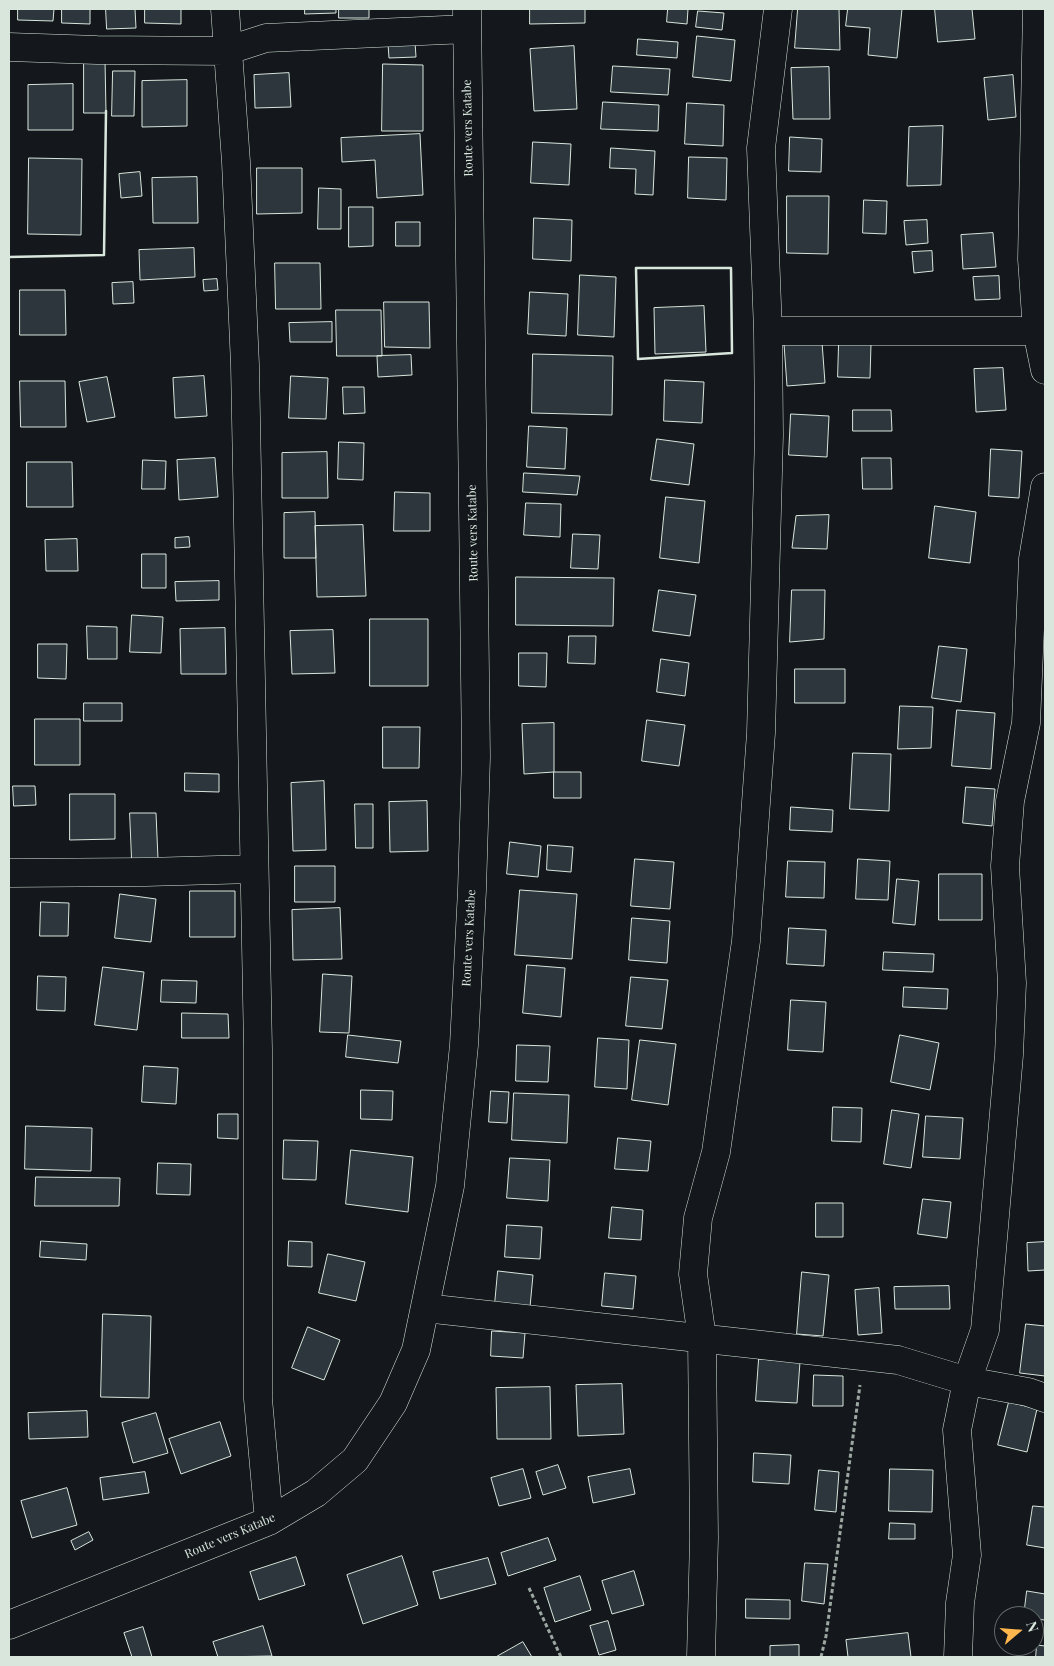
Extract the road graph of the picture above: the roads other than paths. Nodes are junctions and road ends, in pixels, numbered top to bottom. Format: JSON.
{"nodes":[{"id":1,"x":224,"y":9,"type":"edge"},
{"id":2,"x":778,"y":9,"type":"edge"},
{"id":3,"x":1037,"y":9,"type":"edge"},
{"id":4,"x":467,"y":19,"type":"edge"},
{"id":5,"x":9,"y":47,"type":"edge"},
{"id":6,"x":226,"y":51,"type":"junction"},
{"id":7,"x":768,"y":331,"type":"junction"},
{"id":8,"x":1041,"y":331,"type":"edge"},
{"id":9,"x":1045,"y":370,"type":"edge"},
{"id":10,"x":1045,"y":487,"type":"edge"},
{"id":11,"x":253,"y":869,"type":"junction"},
{"id":12,"x":9,"y":873,"type":"edge"},
{"id":13,"x":425,"y":1308,"type":"junction"},
{"id":14,"x":702,"y":1338,"type":"junction"},
{"id":15,"x":967,"y":1381,"type":"junction"},
{"id":16,"x":1045,"y":1398,"type":"edge"},
{"id":17,"x":269,"y":1521,"type":"junction"},
{"id":18,"x":9,"y":1625,"type":"edge"},
{"id":19,"x":701,"y":1657,"type":"edge"},
{"id":20,"x":958,"y":1657,"type":"edge"}],
"edges":[{"from":1,"to":6,"type":"street"},
{"from":2,"to":7,"type":"street"},
{"from":3,"to":8,"type":"street"},
{"from":4,"to":6,"type":"street"},
{"from":4,"to":13,"type":"street","name":"Route vers Katabe"},
{"from":5,"to":6,"type":"street"},
{"from":6,"to":11,"type":"street"},
{"from":7,"to":8,"type":"street"},
{"from":7,"to":14,"type":"street"},
{"from":8,"to":9,"type":"street"},
{"from":10,"to":15,"type":"street"},
{"from":11,"to":12,"type":"street"},
{"from":11,"to":17,"type":"street"},
{"from":13,"to":14,"type":"street"},
{"from":13,"to":17,"type":"street","name":"Route vers Katabe"},
{"from":14,"to":15,"type":"street"},
{"from":14,"to":19,"type":"street"},
{"from":15,"to":16,"type":"street"},
{"from":15,"to":20,"type":"street"},
{"from":17,"to":18,"type":"street","name":"Route vers Katabe"}]}
